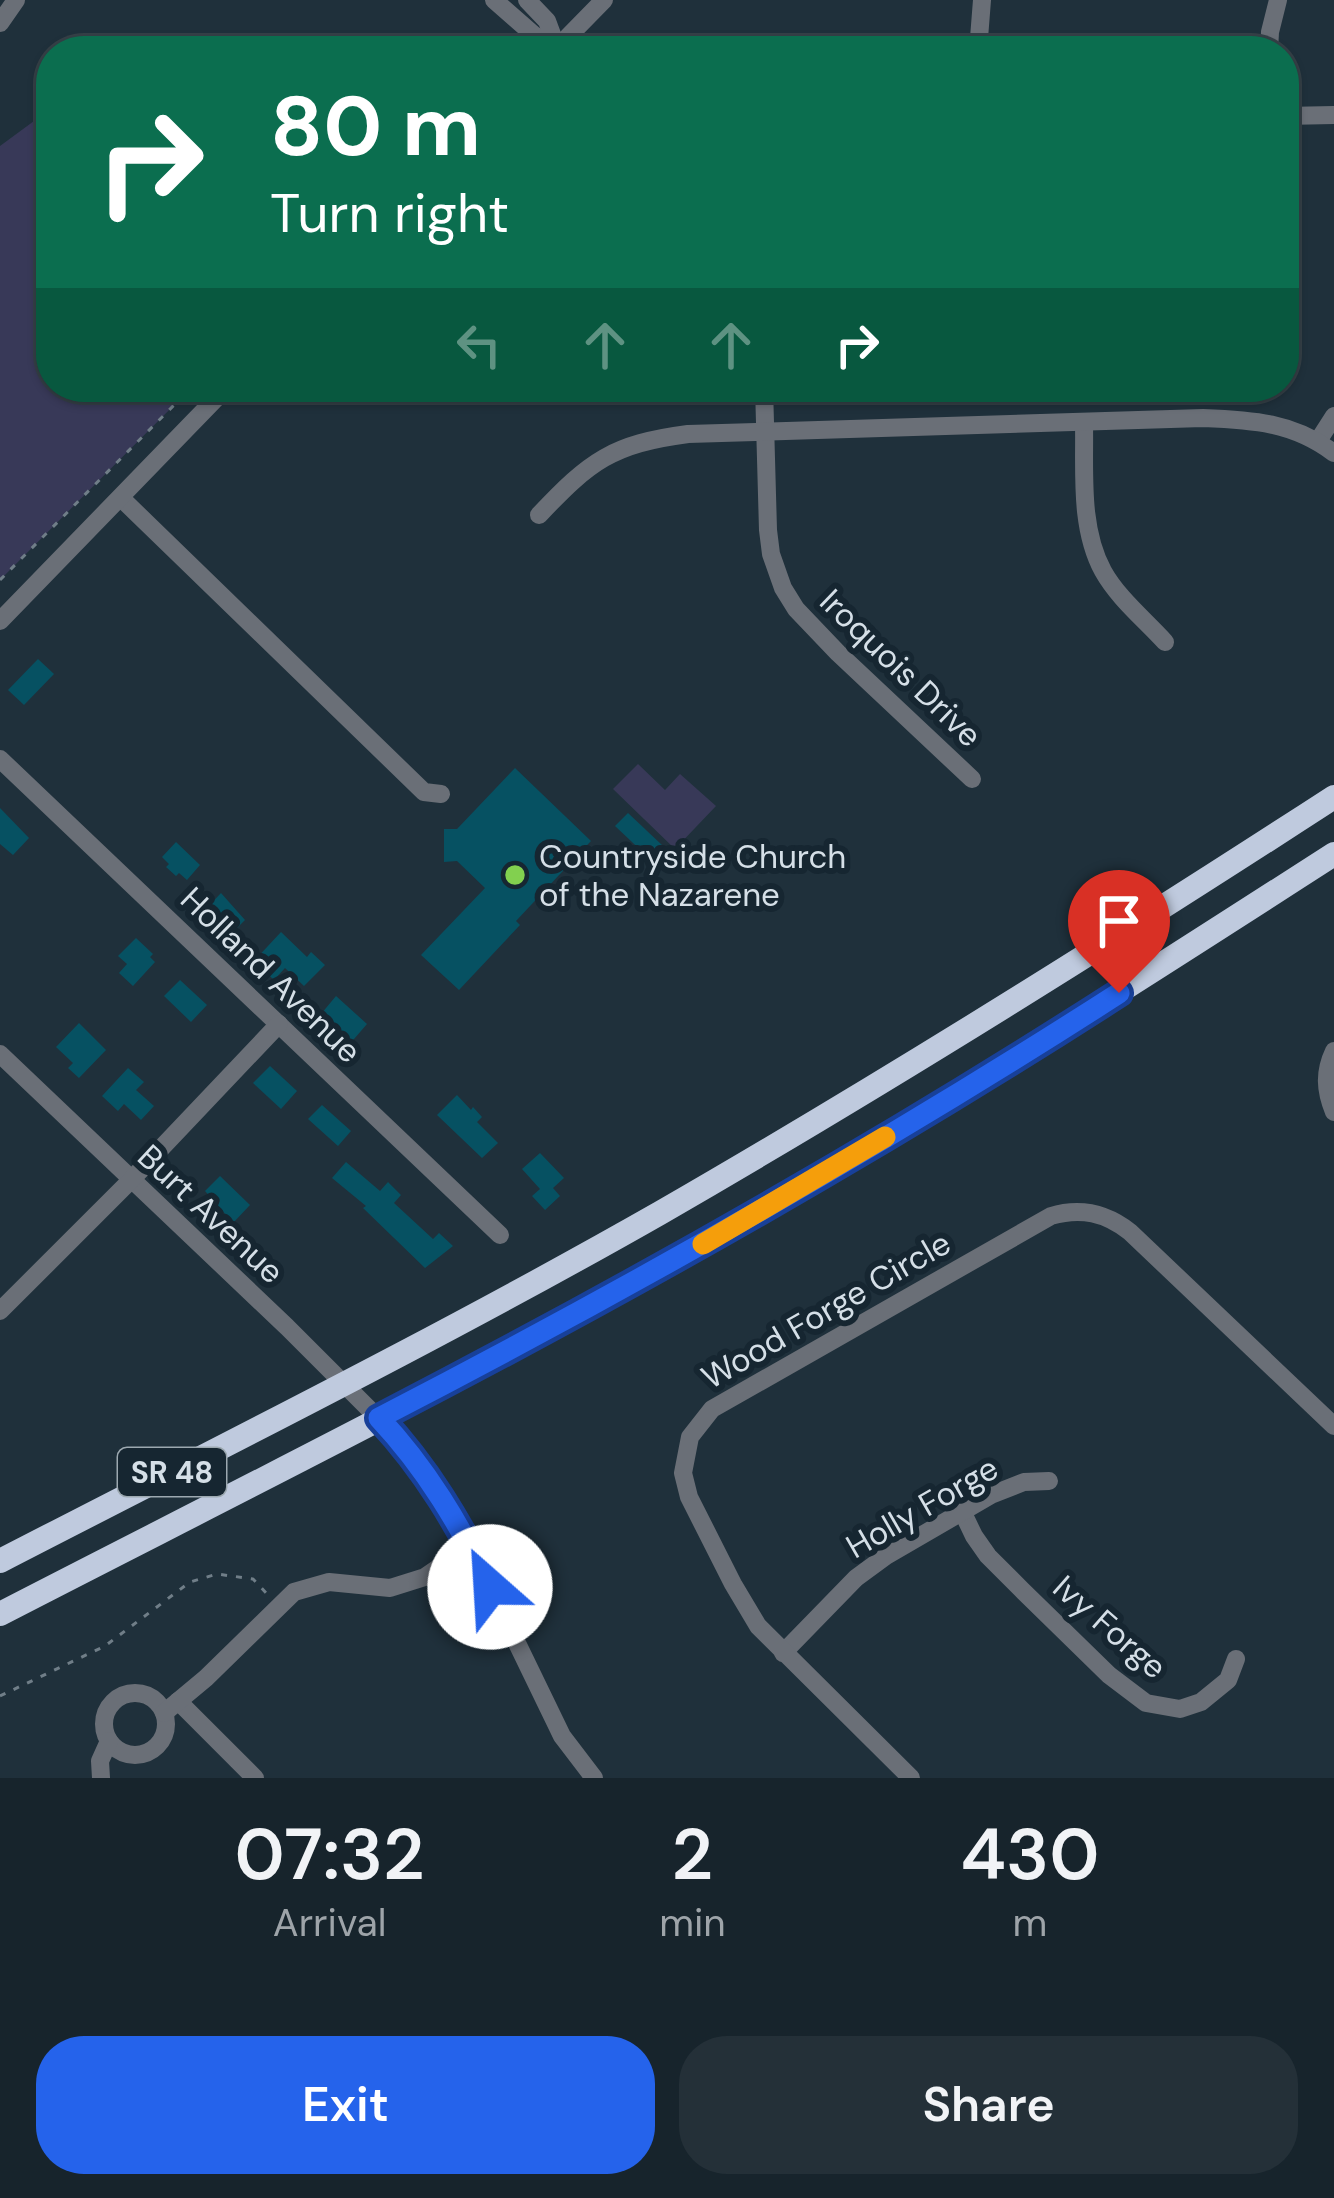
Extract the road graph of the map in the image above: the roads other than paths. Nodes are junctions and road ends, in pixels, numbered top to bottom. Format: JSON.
{"nodes":[{"id":1,"x":16,"y":0,"type":"edge"},
{"id":2,"x":494,"y":0,"type":"edge"},
{"id":3,"x":526,"y":0,"type":"edge"},
{"id":4,"x":604,"y":0,"type":"edge"},
{"id":5,"x":982,"y":0,"type":"edge"},
{"id":6,"x":1278,"y":0,"type":"edge"},
{"id":7,"x":0,"y":22,"type":"edge"},
{"id":8,"x":536,"y":36,"type":"edge"},
{"id":9,"x":552,"y":36,"type":"edge"},
{"id":10,"x":570,"y":36,"type":"edge"},
{"id":11,"x":978,"y":36,"type":"edge"},
{"id":12,"x":1270,"y":36,"type":"edge"},
{"id":13,"x":1299,"y":116,"type":"edge"},
{"id":14,"x":1334,"y":116,"type":"edge"},
{"id":15,"x":213,"y":402,"type":"edge"},
{"id":16,"x":764,"y":402,"type":"edge"},
{"id":17,"x":1334,"y":416,"type":"edge"},
{"id":18,"x":1084,"y":422,"type":"junction"},
{"id":19,"x":765,"y":430,"type":"junction"},
{"id":20,"x":1326,"y":447,"type":"edge"},
{"id":21,"x":121,"y":498,"type":"junction"},
{"id":22,"x":539,"y":515,"type":"dead end"},
{"id":23,"x":0,"y":621,"type":"edge"},
{"id":24,"x":1165,"y":641,"type":"dead end"},
{"id":25,"x":0,"y":759,"type":"edge"},
{"id":26,"x":972,"y":779,"type":"dead end"},
{"id":27,"x":442,"y":794,"type":"dead end"},
{"id":28,"x":1334,"y":797,"type":"edge"},
{"id":29,"x":1334,"y":854,"type":"edge"},
{"id":30,"x":279,"y":1024,"type":"junction"},
{"id":31,"x":1334,"y":1051,"type":"edge"},
{"id":32,"x":0,"y":1054,"type":"edge"},
{"id":33,"x":1334,"y":1112,"type":"edge"},
{"id":34,"x":131,"y":1180,"type":"junction"},
{"id":35,"x":500,"y":1235,"type":"dead end"},
{"id":36,"x":0,"y":1311,"type":"edge"},
{"id":37,"x":344,"y":1383,"type":"junction"},
{"id":38,"x":379,"y":1418,"type":"junction"},
{"id":39,"x":1334,"y":1426,"type":"edge"},
{"id":40,"x":1048,"y":1481,"type":"dead end"},
{"id":41,"x":962,"y":1511,"type":"junction"},
{"id":42,"x":470,"y":1546,"type":"junction"},
{"id":43,"x":0,"y":1561,"type":"edge"},
{"id":44,"x":0,"y":1614,"type":"edge"},
{"id":45,"x":783,"y":1653,"type":"junction"},
{"id":46,"x":1236,"y":1659,"type":"dead end"},
{"id":47,"x":171,"y":1707,"type":"junction"},
{"id":48,"x":109,"y":1741,"type":"junction"},
{"id":49,"x":101,"y":1778,"type":"edge"},
{"id":50,"x":255,"y":1778,"type":"edge"},
{"id":51,"x":594,"y":1778,"type":"edge"},
{"id":52,"x":911,"y":1778,"type":"edge"}],
"edges":[{"from":1,"to":7,"type":"street"},
{"from":2,"to":8,"type":"street"},
{"from":3,"to":9,"type":"street"},
{"from":4,"to":10,"type":"street"},
{"from":5,"to":11,"type":"street"},
{"from":6,"to":12,"type":"street"},
{"from":13,"to":14,"type":"street"},
{"from":15,"to":21,"type":"street"},
{"from":16,"to":19,"type":"street","name":"Iroquois Drive"},
{"from":17,"to":20,"type":"street"},
{"from":18,"to":19,"type":"street"},
{"from":18,"to":20,"type":"street"},
{"from":18,"to":24,"type":"street"},
{"from":19,"to":22,"type":"street"},
{"from":19,"to":26,"type":"street","name":"Iroquois Drive"},
{"from":21,"to":23,"type":"street"},
{"from":21,"to":27,"type":"street"},
{"from":25,"to":30,"type":"street","name":"Holland Avenue"},
{"from":28,"to":37,"type":"highway","number":"SR 48"},
{"from":29,"to":38,"type":"highway","number":"SR 48"},
{"from":30,"to":34,"type":"street"},
{"from":30,"to":35,"type":"street","name":"Holland Avenue"},
{"from":31,"to":33,"type":"street"},
{"from":32,"to":34,"type":"street","name":"Burt Avenue"},
{"from":34,"to":36,"type":"street"},
{"from":34,"to":37,"type":"street","name":"Burt Avenue"},
{"from":37,"to":38,"type":"street","name":"Burt Avenue"},
{"from":37,"to":43,"type":"highway","number":"SR 48"},
{"from":38,"to":42,"type":"street","name":"Burt Avenue"},
{"from":38,"to":44,"type":"highway","number":"SR 48"},
{"from":39,"to":45,"type":"street","name":"Wood Forge Circle"},
{"from":40,"to":41,"type":"street","name":"Holly Forge"},
{"from":41,"to":45,"type":"street","name":"Holly Forge"},
{"from":41,"to":46,"type":"street","name":"Ivy Forge"},
{"from":42,"to":47,"type":"street"},
{"from":42,"to":51,"type":"street","name":"Burt Avenue"},
{"from":45,"to":52,"type":"street","name":"Wood Forge Circle"},
{"from":47,"to":48,"type":"street"},
{"from":47,"to":48,"type":"street"},
{"from":47,"to":50,"type":"street"},
{"from":48,"to":49,"type":"street"}]}
